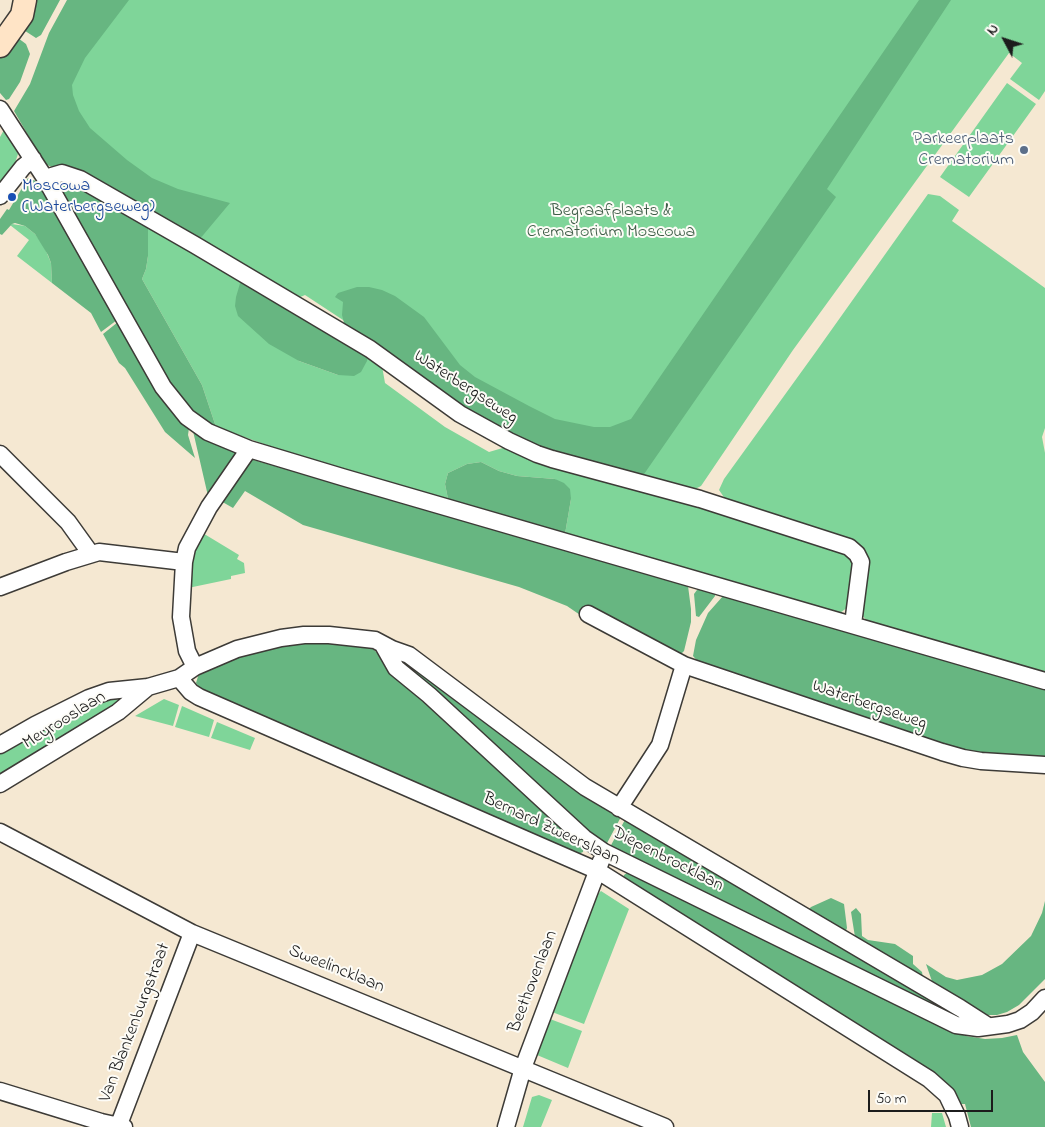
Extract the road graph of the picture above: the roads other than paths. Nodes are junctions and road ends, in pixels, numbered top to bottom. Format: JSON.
{"nodes":[{"id":1,"x":17,"y":0,"type":"edge"},
{"id":2,"x":25,"y":0,"type":"edge"},
{"id":3,"x":0,"y":20,"type":"edge"},
{"id":4,"x":0,"y":46,"type":"edge"},
{"id":5,"x":0,"y":109,"type":"edge"},
{"id":6,"x":33,"y":160,"type":"junction"},
{"id":7,"x":44,"y":178,"type":"junction"},
{"id":8,"x":0,"y":196,"type":"edge"},
{"id":9,"x":249,"y":449,"type":"junction"},
{"id":10,"x":0,"y":454,"type":"edge"},
{"id":11,"x":91,"y":554,"type":"junction"},
{"id":12,"x":184,"y":562,"type":"junction"},
{"id":13,"x":0,"y":587,"type":"edge"},
{"id":14,"x":588,"y":614,"type":"dead end"},
{"id":15,"x":853,"y":624,"type":"junction"},
{"id":16,"x":383,"y":645,"type":"junction"},
{"id":17,"x":684,"y":665,"type":"junction"},
{"id":18,"x":195,"y":667,"type":"junction"},
{"id":19,"x":1045,"y":681,"type":"edge"},
{"id":20,"x":164,"y":683,"type":"junction"},
{"id":21,"x":0,"y":745,"type":"edge"},
{"id":22,"x":1045,"y":765,"type":"edge"},
{"id":23,"x":0,"y":784,"type":"edge"},
{"id":24,"x":619,"y":808,"type":"junction"},
{"id":25,"x":0,"y":832,"type":"edge"},
{"id":26,"x":604,"y":852,"type":"junction"},
{"id":27,"x":598,"y":871,"type":"junction"},
{"id":28,"x":192,"y":933,"type":"junction"},
{"id":29,"x":1045,"y":998,"type":"edge"},
{"id":30,"x":988,"y":1026,"type":"junction"},
{"id":31,"x":523,"y":1068,"type":"junction"},
{"id":32,"x":0,"y":1091,"type":"edge"},
{"id":33,"x":120,"y":1127,"type":"edge"},
{"id":34,"x":506,"y":1127,"type":"edge"},
{"id":35,"x":665,"y":1127,"type":"edge"},
{"id":36,"x":960,"y":1127,"type":"edge"}],
"edges":[{"from":1,"to":3,"type":"main road"},
{"from":2,"to":4,"type":"main road"},
{"from":5,"to":6,"type":"street"},
{"from":6,"to":7,"type":"street"},
{"from":6,"to":8,"type":"street"},
{"from":7,"to":9,"type":"street"},
{"from":7,"to":15,"type":"street","name":"Waterbergseweg"},
{"from":9,"to":12,"type":"street"},
{"from":9,"to":15,"type":"street"},
{"from":10,"to":11,"type":"street"},
{"from":11,"to":12,"type":"street"},
{"from":11,"to":13,"type":"street"},
{"from":12,"to":18,"type":"street"},
{"from":14,"to":17,"type":"street","name":"Waterbergseweg"},
{"from":15,"to":19,"type":"street"},
{"from":16,"to":18,"type":"street","name":"Diepenbrocklaan"},
{"from":16,"to":24,"type":"street","name":"Diepenbrocklaan"},
{"from":16,"to":26,"type":"street","name":"Diepenbrocklaan"},
{"from":17,"to":22,"type":"street","name":"Waterbergseweg"},
{"from":17,"to":24,"type":"street"},
{"from":18,"to":20,"type":"street","name":"Diepenbrocklaan"},
{"from":20,"to":21,"type":"street","name":"Meyrooslaan"},
{"from":20,"to":23,"type":"street","name":"Meyrooslaan"},
{"from":20,"to":27,"type":"street","name":"Bernard Zweerslaan"},
{"from":24,"to":30,"type":"street","name":"Diepenbrocklaan"},
{"from":25,"to":28,"type":"street","name":"Sweelincklaan"},
{"from":26,"to":27,"type":"street","name":"Beethovenlaan"},
{"from":26,"to":30,"type":"street","name":"Diepenbrocklaan"},
{"from":27,"to":31,"type":"street","name":"Beethovenlaan"},
{"from":27,"to":36,"type":"street","name":"Bernard Zweerslaan"},
{"from":28,"to":31,"type":"street","name":"Sweelincklaan"},
{"from":28,"to":33,"type":"street","name":"Van Blankenburgstraat"},
{"from":29,"to":30,"type":"street","name":"Diepenbrocklaan"},
{"from":31,"to":34,"type":"street","name":"Beethovenlaan"},
{"from":31,"to":35,"type":"street","name":"Sweelincklaan"},
{"from":32,"to":33,"type":"street"}]}
